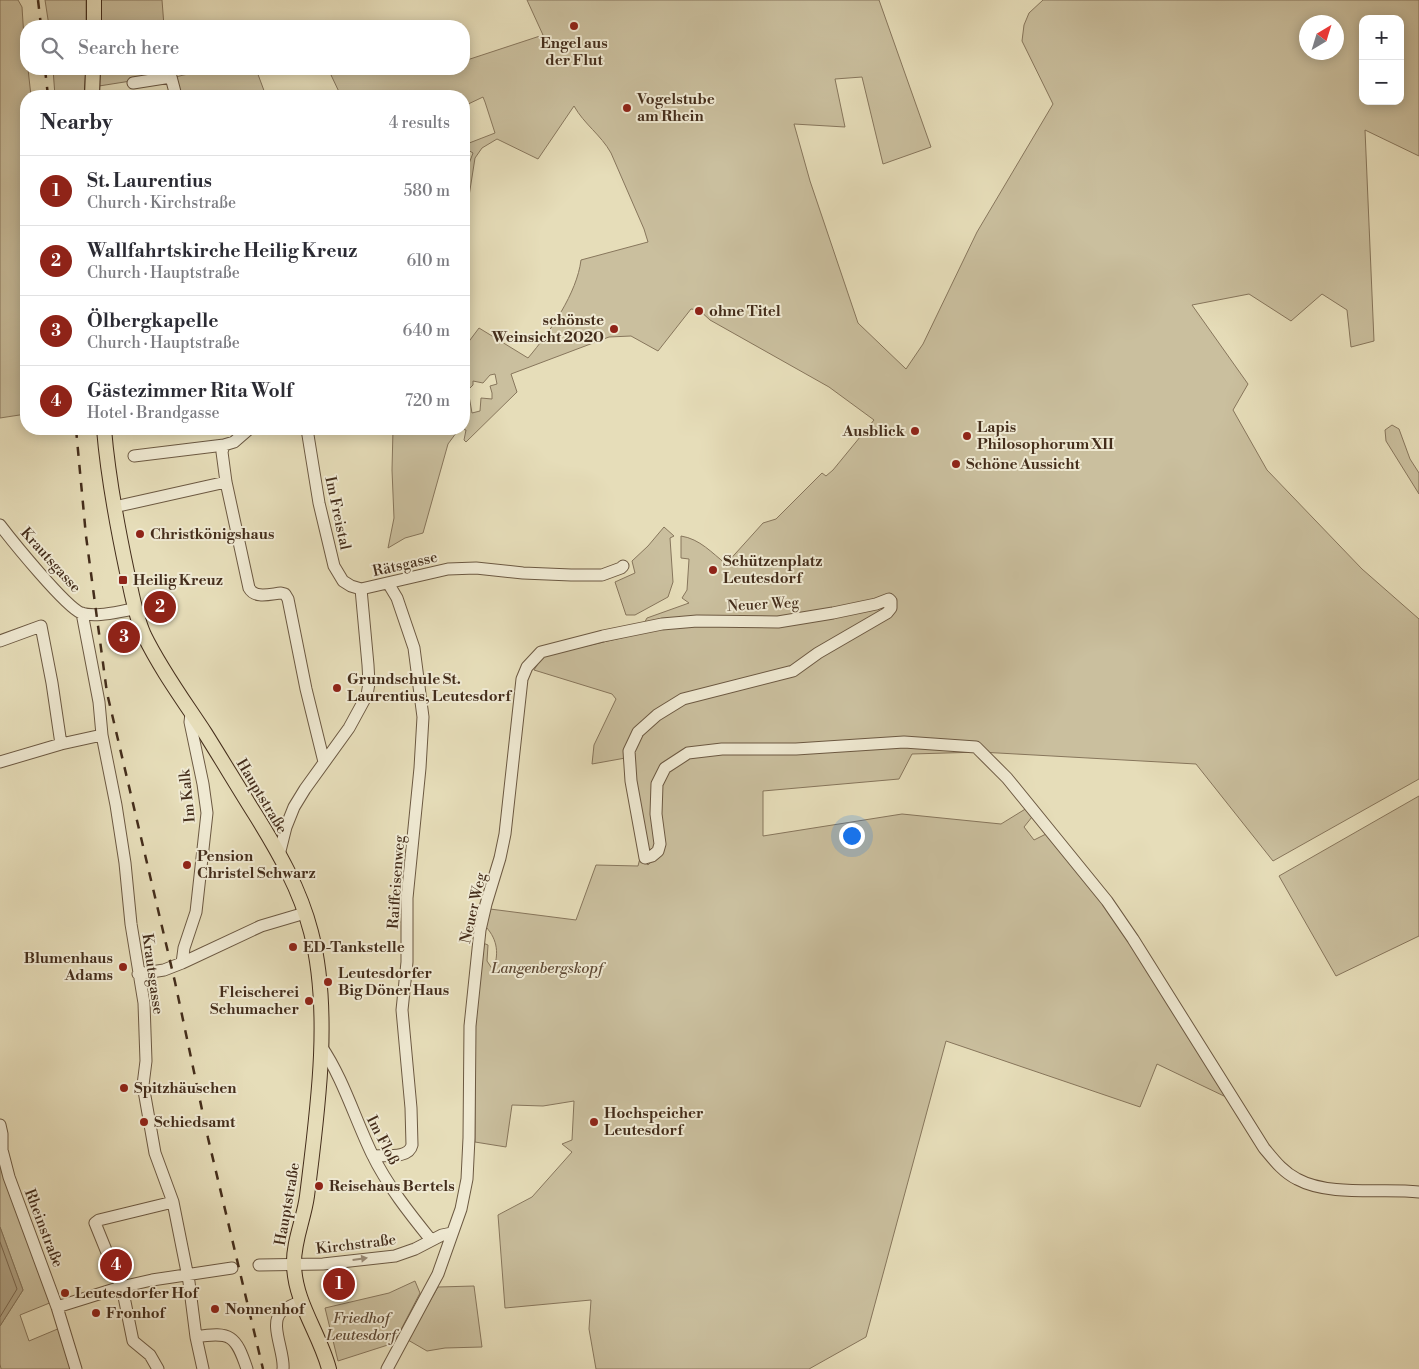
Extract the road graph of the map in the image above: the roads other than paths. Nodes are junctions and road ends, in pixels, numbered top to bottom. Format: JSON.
{"nodes":[{"id":1,"x":94,"y":0,"type":"edge"},
{"id":2,"x":94,"y":20,"type":"edge"},
{"id":3,"x":93,"y":75,"type":"edge"},
{"id":4,"x":133,"y":83,"type":"dead end"},
{"id":5,"x":92,"y":90,"type":"edge"},
{"id":6,"x":175,"y":90,"type":"edge"},
{"id":7,"x":105,"y":435,"type":"edge"},
{"id":8,"x":242,"y":435,"type":"edge"},
{"id":9,"x":308,"y":435,"type":"edge"},
{"id":10,"x":224,"y":445,"type":"junction"},
{"id":11,"x":134,"y":456,"type":"dead end"},
{"id":12,"x":226,"y":482,"type":"junction"},
{"id":13,"x":114,"y":507,"type":"junction"},
{"id":14,"x":0,"y":525,"type":"edge"},
{"id":15,"x":623,"y":566,"type":"dead end"},
{"id":16,"x":388,"y":583,"type":"junction"},
{"id":17,"x":361,"y":589,"type":"junction"},
{"id":18,"x":135,"y":609,"type":"junction"},
{"id":19,"x":82,"y":613,"type":"junction"},
{"id":20,"x":0,"y":641,"type":"edge"},
{"id":21,"x":191,"y":714,"type":"junction"},
{"id":22,"x":102,"y":735,"type":"junction"},
{"id":23,"x":61,"y":744,"type":"junction"},
{"id":24,"x":0,"y":762,"type":"edge"},
{"id":25,"x":324,"y":762,"type":"junction"},
{"id":26,"x":279,"y":854,"type":"junction"},
{"id":27,"x":305,"y":913,"type":"junction"},
{"id":28,"x":182,"y":963,"type":"junction"},
{"id":29,"x":138,"y":974,"type":"junction"},
{"id":30,"x":321,"y":1046,"type":"junction"},
{"id":31,"x":0,"y":1125,"type":"edge"},
{"id":32,"x":373,"y":1156,"type":"junction"},
{"id":33,"x":1419,"y":1192,"type":"edge"},
{"id":34,"x":173,"y":1202,"type":"junction"},
{"id":35,"x":452,"y":1233,"type":"junction"},
{"id":36,"x":431,"y":1240,"type":"junction"},
{"id":37,"x":294,"y":1264,"type":"junction"},
{"id":38,"x":259,"y":1265,"type":"dead end"},
{"id":39,"x":232,"y":1268,"type":"dead end"},
{"id":40,"x":187,"y":1274,"type":"junction"},
{"id":41,"x":121,"y":1287,"type":"junction"},
{"id":42,"x":302,"y":1301,"type":"junction"},
{"id":43,"x":57,"y":1307,"type":"junction"},
{"id":44,"x":196,"y":1337,"type":"junction"},
{"id":45,"x":389,"y":1365,"type":"edge"},
{"id":46,"x":76,"y":1369,"type":"edge"},
{"id":47,"x":158,"y":1369,"type":"edge"},
{"id":48,"x":203,"y":1369,"type":"edge"},
{"id":49,"x":248,"y":1369,"type":"edge"},
{"id":50,"x":283,"y":1369,"type":"edge"},
{"id":51,"x":329,"y":1369,"type":"edge"},
{"id":52,"x":401,"y":1369,"type":"edge"}],
"edges":[{"from":1,"to":2,"type":"main road"},
{"from":3,"to":5,"type":"main road"},
{"from":4,"to":6,"type":"street"},
{"from":7,"to":13,"type":"main road","name":"Hauptstraße"},
{"from":8,"to":10,"type":"street"},
{"from":9,"to":17,"type":"street","name":"Im Freistal"},
{"from":10,"to":11,"type":"street"},
{"from":10,"to":12,"type":"street"},
{"from":12,"to":13,"type":"street"},
{"from":12,"to":25,"type":"street"},
{"from":13,"to":18,"type":"main road","name":"Hauptstraße"},
{"from":14,"to":19,"type":"street","name":"Krautsgasse"},
{"from":15,"to":16,"type":"street","name":"Rätsgasse"},
{"from":16,"to":17,"type":"street","name":"Rätsgasse"},
{"from":16,"to":32,"type":"street","name":"Raiffeisenweg"},
{"from":17,"to":25,"type":"street","name":"Rätsgasse"},
{"from":18,"to":19,"type":"street","name":"Krautsgasse"},
{"from":18,"to":21,"type":"main road","name":"Hauptstraße"},
{"from":19,"to":22,"type":"street","name":"Krautsgasse"},
{"from":20,"to":23,"type":"street"},
{"from":21,"to":26,"type":"main road","name":"Hauptstraße"},
{"from":21,"to":28,"type":"street","name":"Im Kalk"},
{"from":22,"to":23,"type":"street"},
{"from":22,"to":29,"type":"street","name":"Krautsgasse"},
{"from":23,"to":24,"type":"street"},
{"from":25,"to":26,"type":"street","name":"Rätsgasse"},
{"from":26,"to":27,"type":"main road","name":"Hauptstraße"},
{"from":27,"to":28,"type":"street"},
{"from":27,"to":30,"type":"main road","name":"Hauptstraße"},
{"from":28,"to":29,"type":"street"},
{"from":29,"to":34,"type":"street","name":"Krautsgasse"},
{"from":30,"to":32,"type":"street","name":"Im Floß"},
{"from":30,"to":37,"type":"main road","name":"Hauptstraße"},
{"from":31,"to":43,"type":"street","name":"Rheinstraße"},
{"from":32,"to":36,"type":"street","name":"Im Floß"},
{"from":33,"to":35,"type":"street","name":"Neuer Weg"},
{"from":34,"to":40,"type":"street","name":"Krautsgasse"},
{"from":34,"to":41,"type":"street"},
{"from":35,"to":36,"type":"street","name":"Kirchstraße"},
{"from":35,"to":45,"type":"street","name":"Neuer Weg"},
{"from":37,"to":36,"type":"street","name":"Kirchstraße","one_way":true},
{"from":37,"to":38,"type":"street","name":"Kirchstraße"},
{"from":37,"to":42,"type":"main road","name":"Hauptstraße"},
{"from":39,"to":40,"type":"street"},
{"from":40,"to":41,"type":"street"},
{"from":40,"to":44,"type":"street","name":"Krautsgasse"},
{"from":41,"to":43,"type":"street"},
{"from":41,"to":47,"type":"street"},
{"from":42,"to":50,"type":"street"},
{"from":42,"to":51,"type":"main road","name":"Hauptstraße"},
{"from":43,"to":46,"type":"street","name":"Rheinstraße"},
{"from":44,"to":48,"type":"street","name":"Krautsgasse"},
{"from":44,"to":49,"type":"street"},
{"from":45,"to":52,"type":"street"}]}
